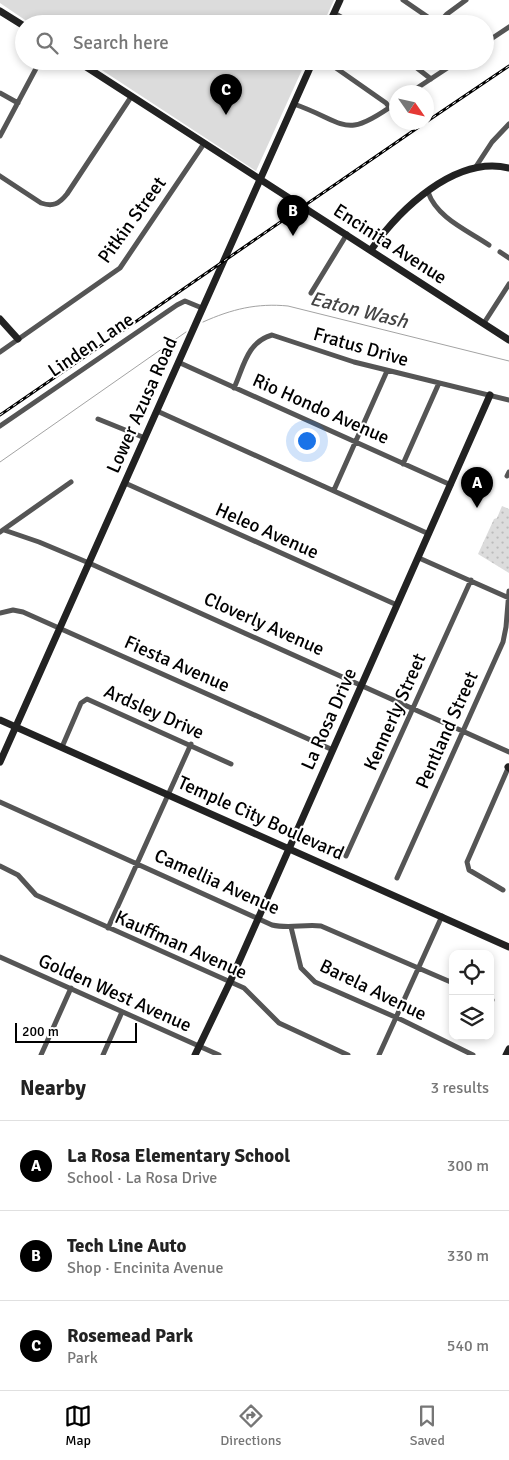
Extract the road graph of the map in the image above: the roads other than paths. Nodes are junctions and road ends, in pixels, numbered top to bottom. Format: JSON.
{"nodes":[{"id":1,"x":340,"y":0,"type":"edge"},
{"id":2,"x":404,"y":0,"type":"edge"},
{"id":3,"x":466,"y":0,"type":"edge"},
{"id":4,"x":0,"y":11,"type":"edge"},
{"id":5,"x":334,"y":13,"type":"joint"},
{"id":6,"x":337,"y":15,"type":"edge"},
{"id":7,"x":425,"y":15,"type":"edge"},
{"id":8,"x":446,"y":15,"type":"edge"},
{"id":9,"x":15,"y":20,"type":"edge"},
{"id":10,"x":509,"y":27,"type":"edge"},
{"id":11,"x":494,"y":37,"type":"edge"},
{"id":12,"x":35,"y":70,"type":"edge"},
{"id":13,"x":91,"y":70,"type":"edge"},
{"id":14,"x":309,"y":70,"type":"edge"},
{"id":15,"x":339,"y":70,"type":"edge"},
{"id":16,"x":420,"y":70,"type":"edge"},
{"id":17,"x":444,"y":70,"type":"edge"},
{"id":18,"x":431,"y":79,"type":"junction"},
{"id":19,"x":422,"y":85,"type":"edge"},
{"id":20,"x":0,"y":93,"type":"edge"},
{"id":21,"x":132,"y":97,"type":"junction"},
{"id":22,"x":18,"y":103,"type":"junction"},
{"id":23,"x":294,"y":104,"type":"junction"},
{"id":24,"x":389,"y":106,"type":"edge"},
{"id":25,"x":389,"y":109,"type":"edge"},
{"id":26,"x":509,"y":124,"type":"edge"},
{"id":27,"x":0,"y":136,"type":"edge"},
{"id":28,"x":203,"y":145,"type":"junction"},
{"id":29,"x":475,"y":168,"type":"junction"},
{"id":30,"x":509,"y":168,"type":"edge"},
{"id":31,"x":0,"y":176,"type":"edge"},
{"id":32,"x":260,"y":181,"type":"junction"},
{"id":33,"x":428,"y":192,"type":"junction"},
{"id":34,"x":346,"y":234,"type":"junction"},
{"id":35,"x":489,"y":244,"type":"dead end"},
{"id":36,"x":371,"y":250,"type":"junction"},
{"id":37,"x":500,"y":252,"type":"dead end"},
{"id":38,"x":509,"y":258,"type":"edge"},
{"id":39,"x":509,"y":284,"type":"edge"},
{"id":40,"x":311,"y":293,"type":"dead end"},
{"id":41,"x":202,"y":308,"type":"junction"},
{"id":42,"x":0,"y":320,"type":"edge"},
{"id":43,"x":484,"y":323,"type":"junction"},
{"id":44,"x":18,"y":339,"type":"junction"},
{"id":45,"x":509,"y":340,"type":"edge"},
{"id":46,"x":0,"y":352,"type":"edge"},
{"id":47,"x":178,"y":362,"type":"junction"},
{"id":48,"x":387,"y":371,"type":"junction"},
{"id":49,"x":438,"y":383,"type":"junction"},
{"id":50,"x":234,"y":388,"type":"junction"},
{"id":51,"x":490,"y":396,"type":"junction"},
{"id":52,"x":509,"y":400,"type":"edge"},
{"id":53,"x":157,"y":410,"type":"junction"},
{"id":54,"x":98,"y":419,"type":"dead end"},
{"id":55,"x":0,"y":426,"type":"edge"},
{"id":56,"x":145,"y":438,"type":"junction"},
{"id":57,"x":356,"y":442,"type":"junction"},
{"id":58,"x":403,"y":464,"type":"junction"},
{"id":59,"x":71,"y":482,"type":"dead end"},
{"id":60,"x":125,"y":483,"type":"junction"},
{"id":61,"x":451,"y":485,"type":"junction"},
{"id":62,"x":334,"y":490,"type":"junction"},
{"id":63,"x":2,"y":531,"type":"edge"},
{"id":64,"x":429,"y":534,"type":"junction"},
{"id":65,"x":419,"y":558,"type":"junction"},
{"id":66,"x":89,"y":563,"type":"junction"},
{"id":67,"x":470,"y":580,"type":"junction"},
{"id":68,"x":509,"y":595,"type":"edge"},
{"id":69,"x":398,"y":605,"type":"junction"},
{"id":70,"x":0,"y":613,"type":"edge"},
{"id":71,"x":60,"y":628,"type":"junction"},
{"id":72,"x":362,"y":686,"type":"junction"},
{"id":73,"x":412,"y":709,"type":"junction"},
{"id":74,"x":0,"y":720,"type":"edge"},
{"id":75,"x":16,"y":727,"type":"junction"},
{"id":76,"x":463,"y":731,"type":"junction"},
{"id":77,"x":191,"y":744,"type":"junction"},
{"id":78,"x":62,"y":746,"type":"junction"},
{"id":79,"x":332,"y":750,"type":"junction"},
{"id":80,"x":509,"y":752,"type":"edge"},
{"id":81,"x":0,"y":762,"type":"edge"},
{"id":82,"x":231,"y":764,"type":"dead end"},
{"id":83,"x":509,"y":767,"type":"edge"},
{"id":84,"x":168,"y":794,"type":"junction"},
{"id":85,"x":0,"y":802,"type":"edge"},
{"id":86,"x":289,"y":849,"type":"junction"},
{"id":87,"x":346,"y":856,"type":"dead end"},
{"id":88,"x":138,"y":864,"type":"junction"},
{"id":89,"x":0,"y":866,"type":"edge"},
{"id":90,"x":397,"y":878,"type":"dead end"},
{"id":91,"x":503,"y":890,"type":"dead end"},
{"id":92,"x":442,"y":916,"type":"junction"},
{"id":93,"x":257,"y":918,"type":"junction"},
{"id":94,"x":291,"y":927,"type":"junction"},
{"id":95,"x":108,"y":928,"type":"junction"},
{"id":96,"x":509,"y":947,"type":"edge"},
{"id":97,"x":0,"y":957,"type":"edge"},
{"id":98,"x":419,"y":968,"type":"junction"},
{"id":99,"x":449,"y":981,"type":"edge"},
{"id":100,"x":230,"y":982,"type":"junction"},
{"id":101,"x":71,"y":988,"type":"junction"},
{"id":102,"x":122,"y":1012,"type":"junction"},
{"id":103,"x":397,"y":1017,"type":"junction"},
{"id":104,"x":199,"y":1046,"type":"junction"},
{"id":105,"x":509,"y":1049,"type":"edge"},
{"id":106,"x":41,"y":1055,"type":"edge"},
{"id":107,"x":103,"y":1055,"type":"edge"},
{"id":108,"x":195,"y":1055,"type":"edge"},
{"id":109,"x":219,"y":1055,"type":"edge"},
{"id":110,"x":348,"y":1055,"type":"edge"},
{"id":111,"x":379,"y":1055,"type":"edge"},
{"id":112,"x":472,"y":1055,"type":"edge"},
{"id":113,"x":506,"y":1055,"type":"edge"}],
"edges":[{"from":1,"to":5,"type":"street"},
{"from":2,"to":7,"type":"street"},
{"from":3,"to":8,"type":"street"},
{"from":4,"to":9,"type":"street"},
{"from":5,"to":6,"type":"street"},
{"from":10,"to":11,"type":"street"},
{"from":12,"to":22,"type":"street"},
{"from":13,"to":21,"type":"street","name":"Encinita Avenue"},
{"from":14,"to":23,"type":"street","name":"Lower Azusa Road"},
{"from":15,"to":24,"type":"street"},
{"from":16,"to":18,"type":"street"},
{"from":17,"to":18,"type":"street"},
{"from":18,"to":19,"type":"street"},
{"from":20,"to":22,"type":"street"},
{"from":21,"to":28,"type":"street","name":"Encinita Avenue"},
{"from":21,"to":31,"type":"street"},
{"from":22,"to":27,"type":"street"},
{"from":23,"to":25,"type":"street"},
{"from":23,"to":32,"type":"street","name":"Lower Azusa Road"},
{"from":26,"to":29,"type":"street"},
{"from":28,"to":32,"type":"street","name":"Encinita Avenue"},
{"from":28,"to":44,"type":"street","name":"Pitkin Street"},
{"from":29,"to":30,"type":"street"},
{"from":29,"to":33,"type":"street"},
{"from":32,"to":34,"type":"street","name":"Encinita Avenue"},
{"from":32,"to":41,"type":"street","name":"Lower Azusa Road"},
{"from":33,"to":35,"type":"street"},
{"from":33,"to":36,"type":"street"},
{"from":34,"to":36,"type":"street","name":"Encinita Avenue"},
{"from":34,"to":40,"type":"street"},
{"from":36,"to":43,"type":"street","name":"Encinita Avenue"},
{"from":37,"to":38,"type":"street"},
{"from":39,"to":43,"type":"street"},
{"from":41,"to":47,"type":"street","name":"Lower Azusa Road"},
{"from":41,"to":55,"type":"street","name":"Linden Lane"},
{"from":42,"to":44,"type":"street"},
{"from":43,"to":45,"type":"street","name":"Encinita Avenue"},
{"from":44,"to":46,"type":"street","name":"Pitkin Street"},
{"from":47,"to":50,"type":"street","name":"Rio Hondo Avenue"},
{"from":47,"to":53,"type":"street","name":"Lower Azusa Road"},
{"from":48,"to":49,"type":"street","name":"Fratus Drive"},
{"from":48,"to":50,"type":"street","name":"Fratus Drive"},
{"from":48,"to":57,"type":"street"},
{"from":49,"to":51,"type":"street","name":"Fratus Drive"},
{"from":49,"to":58,"type":"street"},
{"from":50,"to":57,"type":"street","name":"Rio Hondo Avenue"},
{"from":51,"to":52,"type":"street","name":"Fratus Drive"},
{"from":51,"to":61,"type":"street","name":"La Rosa Drive"},
{"from":53,"to":56,"type":"street","name":"Lower Azusa Road"},
{"from":53,"to":62,"type":"street"},
{"from":54,"to":56,"type":"street"},
{"from":56,"to":60,"type":"street","name":"Lower Azusa Road"},
{"from":57,"to":58,"type":"street","name":"Rio Hondo Avenue"},
{"from":57,"to":62,"type":"street"},
{"from":58,"to":61,"type":"street","name":"Rio Hondo Avenue"},
{"from":59,"to":63,"type":"street"},
{"from":60,"to":66,"type":"street","name":"Lower Azusa Road"},
{"from":60,"to":69,"type":"street","name":"Heleo Avenue"},
{"from":61,"to":64,"type":"street","name":"La Rosa Drive"},
{"from":62,"to":64,"type":"street"},
{"from":63,"to":66,"type":"street","name":"Cloverly Avenue"},
{"from":64,"to":65,"type":"street","name":"La Rosa Drive"},
{"from":65,"to":67,"type":"street"},
{"from":65,"to":69,"type":"street","name":"La Rosa Drive"},
{"from":66,"to":71,"type":"street","name":"Lower Azusa Road"},
{"from":66,"to":72,"type":"street","name":"Cloverly Avenue"},
{"from":67,"to":68,"type":"street"},
{"from":67,"to":73,"type":"street","name":"Kennerly Street"},
{"from":68,"to":76,"type":"street","name":"Pentland Street"},
{"from":69,"to":72,"type":"street","name":"La Rosa Drive"},
{"from":70,"to":71,"type":"street","name":"Fiesta Avenue"},
{"from":71,"to":75,"type":"street","name":"Lower Azusa Road"},
{"from":71,"to":79,"type":"street","name":"Fiesta Avenue"},
{"from":72,"to":73,"type":"street","name":"Cloverly Avenue"},
{"from":72,"to":79,"type":"street","name":"La Rosa Drive"},
{"from":73,"to":76,"type":"street","name":"Cloverly Avenue"},
{"from":73,"to":87,"type":"street","name":"Kennerly Street"},
{"from":74,"to":75,"type":"street","name":"Temple City Boulevard"},
{"from":75,"to":78,"type":"street","name":"Temple City Boulevard"},
{"from":75,"to":81,"type":"street","name":"Lower Azusa Road"},
{"from":76,"to":80,"type":"street","name":"Cloverly Avenue"},
{"from":76,"to":90,"type":"street","name":"Pentland Street"},
{"from":77,"to":78,"type":"street","name":"Ardsley Drive"},
{"from":77,"to":82,"type":"street","name":"Ardsley Drive"},
{"from":77,"to":84,"type":"street"},
{"from":78,"to":84,"type":"street","name":"Temple City Boulevard"},
{"from":79,"to":86,"type":"street","name":"La Rosa Drive"},
{"from":83,"to":91,"type":"street"},
{"from":84,"to":86,"type":"street","name":"Temple City Boulevard"},
{"from":84,"to":88,"type":"street"},
{"from":85,"to":88,"type":"street","name":"Camellia Avenue"},
{"from":86,"to":92,"type":"street","name":"Temple City Boulevard"},
{"from":86,"to":93,"type":"street","name":"La Rosa Drive"},
{"from":88,"to":93,"type":"street","name":"Camellia Avenue"},
{"from":88,"to":95,"type":"street"},
{"from":89,"to":95,"type":"street","name":"Kauffman Avenue"},
{"from":92,"to":96,"type":"street","name":"Temple City Boulevard"},
{"from":92,"to":98,"type":"street"},
{"from":93,"to":94,"type":"street","name":"Camellia Avenue"},
{"from":93,"to":100,"type":"street","name":"La Rosa Drive"},
{"from":94,"to":98,"type":"street","name":"Camellia Avenue"},
{"from":94,"to":103,"type":"street","name":"Barela Avenue"},
{"from":95,"to":100,"type":"street","name":"Kauffman Avenue"},
{"from":97,"to":101,"type":"street","name":"Golden West Avenue"},
{"from":98,"to":99,"type":"street","name":"Camellia Avenue"},
{"from":98,"to":103,"type":"street"},
{"from":100,"to":104,"type":"street","name":"La Rosa Drive"},
{"from":100,"to":110,"type":"street","name":"Kauffman Avenue"},
{"from":101,"to":102,"type":"street","name":"Golden West Avenue"},
{"from":101,"to":106,"type":"street"},
{"from":102,"to":104,"type":"street","name":"Golden West Avenue"},
{"from":102,"to":107,"type":"street"},
{"from":103,"to":111,"type":"street"},
{"from":103,"to":112,"type":"street","name":"Barela Avenue"},
{"from":104,"to":108,"type":"street","name":"La Rosa Drive"},
{"from":104,"to":109,"type":"street","name":"Golden West Avenue"},
{"from":105,"to":113,"type":"street"}]}
